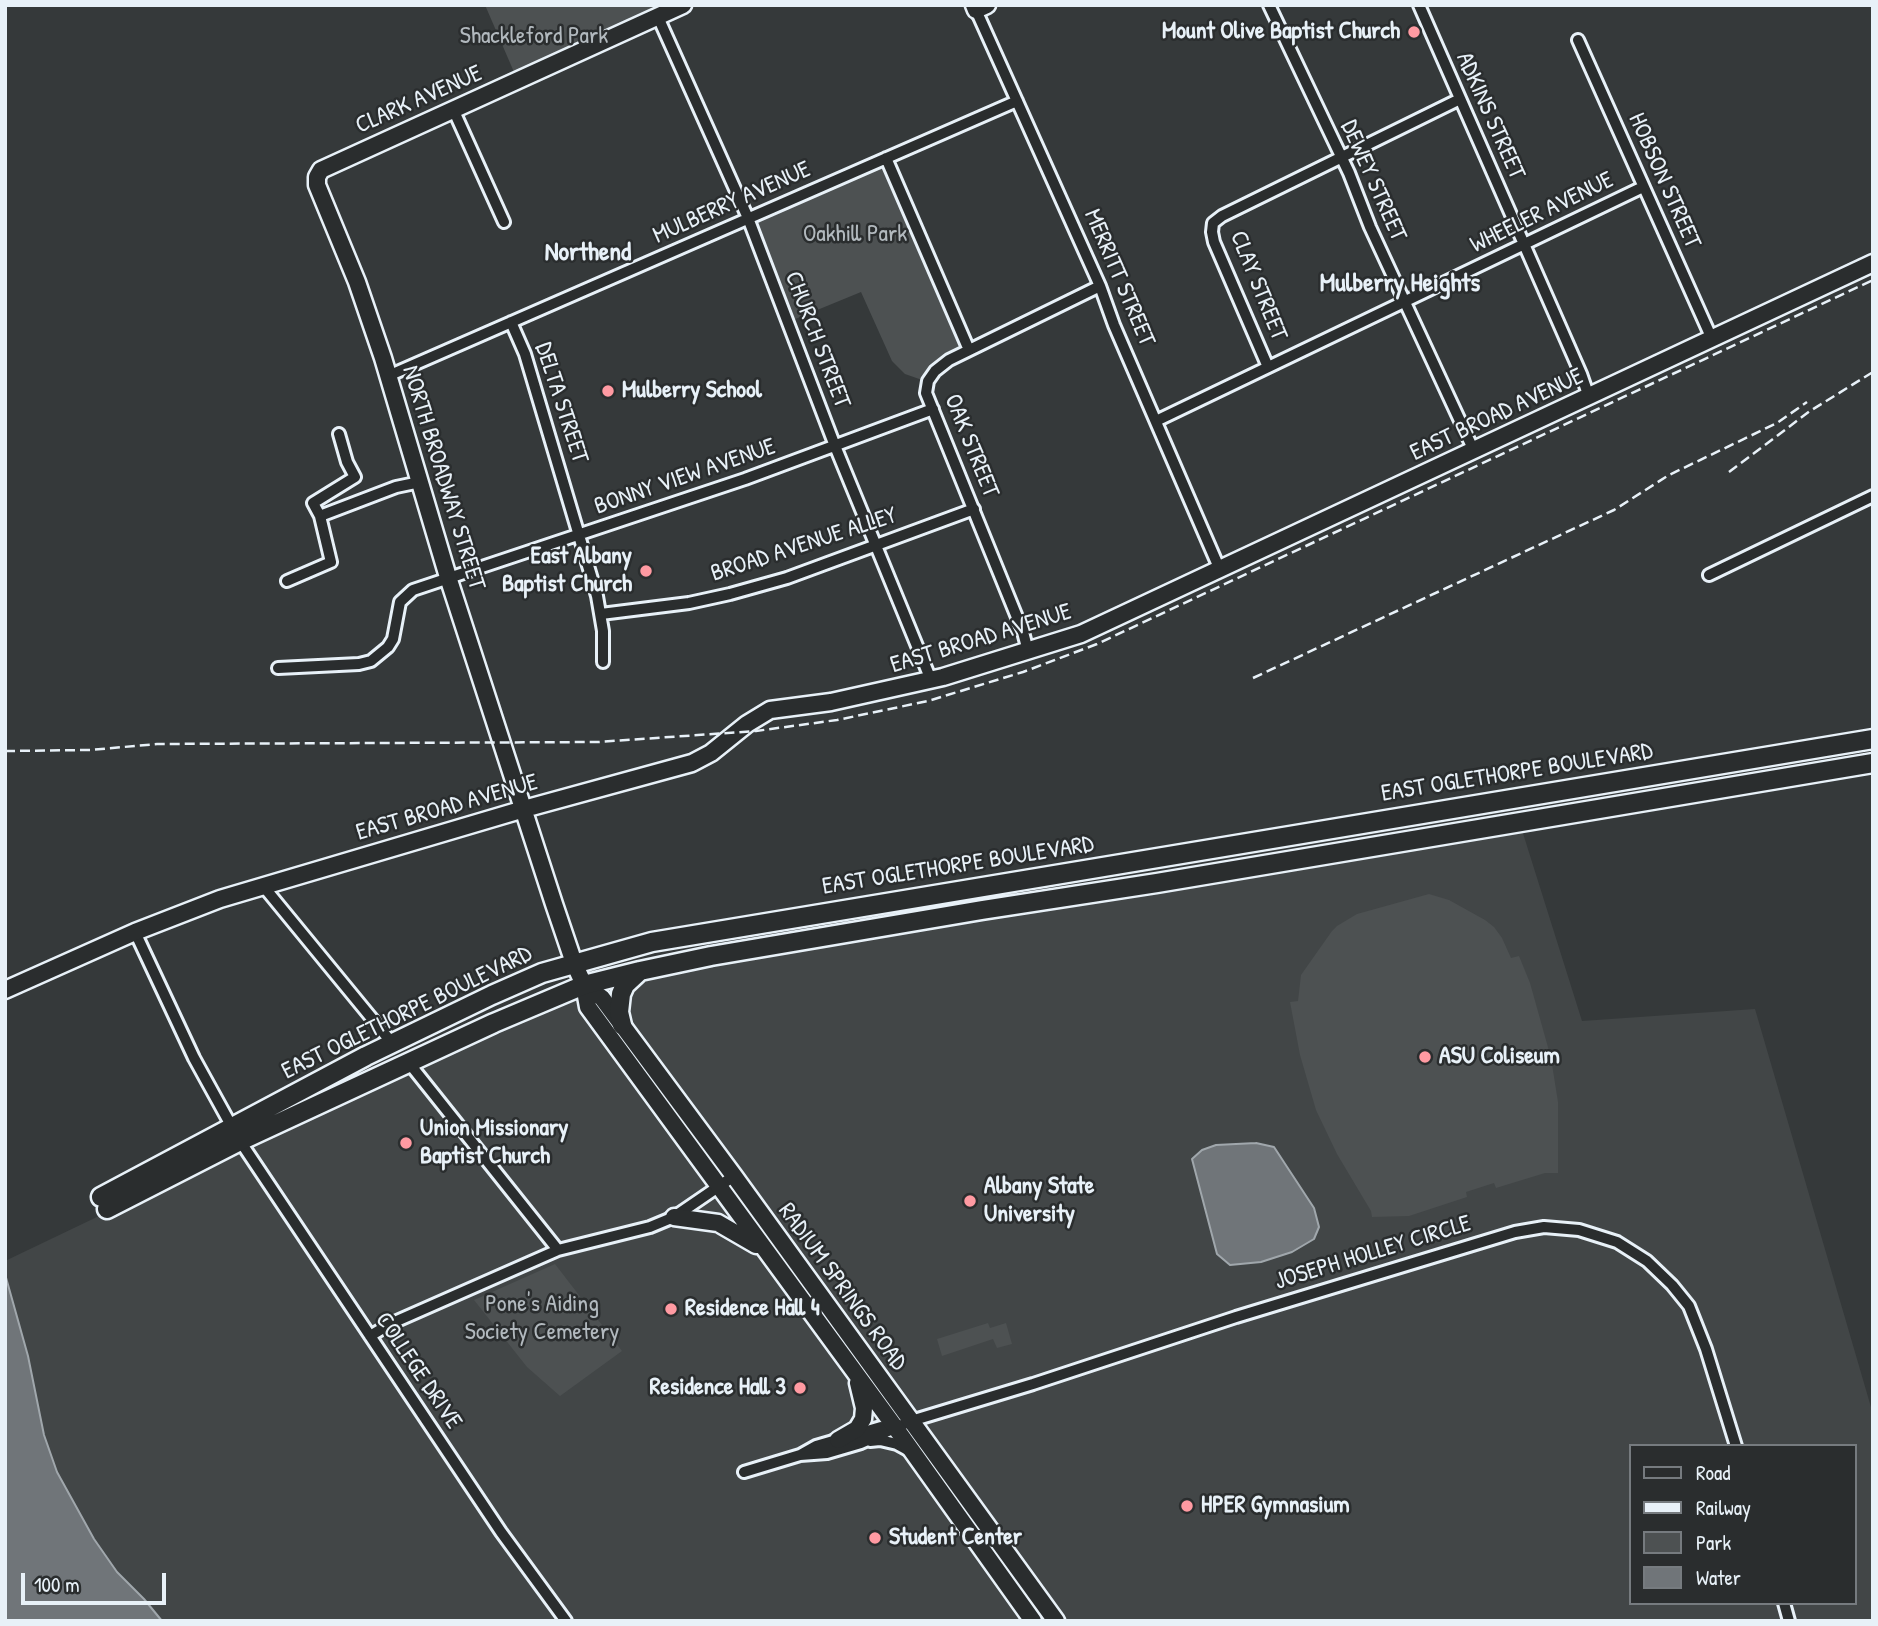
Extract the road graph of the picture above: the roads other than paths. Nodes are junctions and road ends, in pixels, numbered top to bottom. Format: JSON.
{"nodes":[{"id":1,"x":683,"y":5,"type":"edge"},
{"id":2,"x":1269,"y":5,"type":"edge"},
{"id":3,"x":1419,"y":5,"type":"edge"},
{"id":4,"x":979,"y":7,"type":"edge"},
{"id":5,"x":658,"y":17,"type":"junction"},
{"id":6,"x":1578,"y":40,"type":"dead end"},
{"id":7,"x":1460,"y":99,"type":"junction"},
{"id":8,"x":1017,"y":101,"type":"junction"},
{"id":9,"x":453,"y":109,"type":"junction"},
{"id":10,"x":1341,"y":157,"type":"junction"},
{"id":11,"x":886,"y":158,"type":"junction"},
{"id":12,"x":328,"y":167,"type":"joint"},
{"id":13,"x":1643,"y":187,"type":"junction"},
{"id":14,"x":748,"y":218,"type":"junction"},
{"id":15,"x":504,"y":222,"type":"dead end"},
{"id":16,"x":1524,"y":245,"type":"junction"},
{"id":17,"x":1873,"y":263,"type":"edge"},
{"id":18,"x":1100,"y":286,"type":"junction"},
{"id":19,"x":1405,"y":303,"type":"junction"},
{"id":20,"x":511,"y":322,"type":"junction"},
{"id":21,"x":1712,"y":339,"type":"junction"},
{"id":22,"x":969,"y":350,"type":"junction"},
{"id":23,"x":1268,"y":367,"type":"junction"},
{"id":24,"x":388,"y":376,"type":"junction"},
{"id":25,"x":1590,"y":397,"type":"junction"},
{"id":26,"x":933,"y":409,"type":"junction"},
{"id":27,"x":1156,"y":421,"type":"junction"},
{"id":28,"x":339,"y":434,"type":"dead end"},
{"id":29,"x":835,"y":446,"type":"junction"},
{"id":30,"x":1474,"y":451,"type":"junction"},
{"id":31,"x":420,"y":482,"type":"junction"},
{"id":32,"x":1873,"y":496,"type":"edge"},
{"id":33,"x":974,"y":509,"type":"junction"},
{"id":34,"x":320,"y":516,"type":"junction"},
{"id":35,"x":581,"y":536,"type":"junction"},
{"id":36,"x":877,"y":545,"type":"junction"},
{"id":37,"x":1220,"y":570,"type":"junction"},
{"id":38,"x":1709,"y":575,"type":"dead end"},
{"id":39,"x":449,"y":577,"type":"junction"},
{"id":40,"x":287,"y":581,"type":"dead end"},
{"id":41,"x":601,"y":614,"type":"junction"},
{"id":42,"x":1028,"y":651,"type":"junction"},
{"id":43,"x":603,"y":662,"type":"dead end"},
{"id":44,"x":278,"y":668,"type":"dead end"},
{"id":45,"x":931,"y":680,"type":"junction"},
{"id":46,"x":1873,"y":739,"type":"edge"},
{"id":47,"x":1873,"y":763,"type":"edge"},
{"id":48,"x":524,"y":809,"type":"junction"},
{"id":49,"x":264,"y":887,"type":"junction"},
{"id":50,"x":135,"y":932,"type":"junction"},
{"id":51,"x":574,"y":963,"type":"junction"},
{"id":52,"x":640,"y":971,"type":"junction"},
{"id":53,"x":584,"y":985,"type":"junction"},
{"id":54,"x":5,"y":990,"type":"edge"},
{"id":55,"x":622,"y":1026,"type":"junction"},
{"id":56,"x":392,"y":1043,"type":"junction"},
{"id":57,"x":408,"y":1063,"type":"junction"},
{"id":58,"x":291,"y":1118,"type":"junction"},
{"id":59,"x":236,"y":1134,"type":"junction"},
{"id":60,"x":734,"y":1175,"type":"junction"},
{"id":61,"x":719,"y":1187,"type":"junction"},
{"id":62,"x":104,"y":1203,"type":"dead end"},
{"id":63,"x":674,"y":1217,"type":"junction"},
{"id":64,"x":762,"y":1248,"type":"junction"},
{"id":65,"x":558,"y":1250,"type":"junction"},
{"id":66,"x":370,"y":1336,"type":"junction"},
{"id":67,"x":855,"y":1374,"type":"junction"},
{"id":68,"x":911,"y":1421,"type":"junction"},
{"id":69,"x":894,"y":1426,"type":"junction"},
{"id":70,"x":838,"y":1440,"type":"junction"},
{"id":71,"x":861,"y":1443,"type":"junction"},
{"id":72,"x":1735,"y":1444,"type":"edge"},
{"id":73,"x":913,"y":1453,"type":"junction"},
{"id":74,"x":800,"y":1455,"type":"junction"},
{"id":75,"x":744,"y":1472,"type":"dead end"},
{"id":76,"x":566,"y":1621,"type":"edge"},
{"id":77,"x":1033,"y":1621,"type":"edge"},
{"id":78,"x":1056,"y":1621,"type":"edge"}],
"edges":[{"from":1,"to":5,"type":"main road","name":"CLARK AVENUE"},
{"from":2,"to":10,"type":"street","name":"DEWEY STREET"},
{"from":3,"to":7,"type":"street","name":"ADKINS STREET"},
{"from":4,"to":8,"type":"street","name":"MERRITT STREET"},
{"from":5,"to":9,"type":"main road","name":"CLARK AVENUE"},
{"from":5,"to":14,"type":"street","name":"CHURCH STREET"},
{"from":6,"to":13,"type":"street","name":"HOBSON STREET"},
{"from":7,"to":10,"type":"street"},
{"from":7,"to":16,"type":"street","name":"ADKINS STREET"},
{"from":8,"to":11,"type":"street","name":"MULBERRY AVENUE"},
{"from":8,"to":18,"type":"street","name":"MERRITT STREET"},
{"from":9,"to":12,"type":"main road","name":"CLARK AVENUE"},
{"from":9,"to":15,"type":"street"},
{"from":10,"to":19,"type":"street","name":"DEWEY STREET"},
{"from":10,"to":23,"type":"street","name":"CLAY STREET"},
{"from":11,"to":14,"type":"street","name":"MULBERRY AVENUE"},
{"from":11,"to":22,"type":"street"},
{"from":12,"to":24,"type":"main road","name":"NORTH BROADWAY STREET"},
{"from":13,"to":16,"type":"street","name":"WHEELER AVENUE"},
{"from":13,"to":21,"type":"street","name":"HOBSON STREET"},
{"from":14,"to":20,"type":"street","name":"MULBERRY AVENUE"},
{"from":14,"to":29,"type":"street","name":"CHURCH STREET"},
{"from":16,"to":19,"type":"street","name":"WHEELER AVENUE"},
{"from":16,"to":25,"type":"street","name":"ADKINS STREET"},
{"from":17,"to":21,"type":"main road","name":"EAST BROAD AVENUE"},
{"from":18,"to":22,"type":"street"},
{"from":18,"to":27,"type":"street","name":"MERRITT STREET"},
{"from":19,"to":23,"type":"street","name":"WHEELER AVENUE"},
{"from":19,"to":30,"type":"street","name":"DEWEY STREET"},
{"from":20,"to":24,"type":"street","name":"MULBERRY AVENUE"},
{"from":20,"to":35,"type":"street","name":"DELTA STREET"},
{"from":21,"to":25,"type":"main road","name":"EAST BROAD AVENUE"},
{"from":22,"to":26,"type":"street","name":"OAK STREET"},
{"from":23,"to":27,"type":"street","name":"WHEELER AVENUE"},
{"from":24,"to":31,"type":"main road","name":"NORTH BROADWAY STREET"},
{"from":25,"to":30,"type":"main road","name":"EAST BROAD AVENUE"},
{"from":26,"to":29,"type":"street","name":"BONNY VIEW AVENUE"},
{"from":26,"to":33,"type":"street","name":"OAK STREET"},
{"from":27,"to":37,"type":"street","name":"MERRITT STREET"},
{"from":28,"to":34,"type":"street"},
{"from":29,"to":35,"type":"street","name":"BONNY VIEW AVENUE"},
{"from":29,"to":36,"type":"street","name":"CHURCH STREET"},
{"from":30,"to":37,"type":"main road","name":"EAST BROAD AVENUE"},
{"from":31,"to":34,"type":"street"},
{"from":31,"to":39,"type":"main road","name":"NORTH BROADWAY STREET"},
{"from":32,"to":38,"type":"street"},
{"from":33,"to":36,"type":"street","name":"BROAD AVENUE ALLEY"},
{"from":33,"to":42,"type":"street","name":"OAK STREET"},
{"from":34,"to":40,"type":"street"},
{"from":35,"to":39,"type":"street","name":"BONNY VIEW AVENUE"},
{"from":35,"to":41,"type":"street","name":"DELTA STREET"},
{"from":36,"to":41,"type":"street","name":"BROAD AVENUE ALLEY"},
{"from":36,"to":45,"type":"street","name":"CHURCH STREET"},
{"from":37,"to":42,"type":"main road","name":"EAST BROAD AVENUE"},
{"from":39,"to":44,"type":"street","name":"BONNY VIEW AVENUE"},
{"from":39,"to":48,"type":"main road","name":"NORTH BROADWAY STREET"},
{"from":41,"to":43,"type":"street","name":"DELTA STREET"},
{"from":42,"to":45,"type":"main road","name":"EAST BROAD AVENUE"},
{"from":45,"to":48,"type":"main road","name":"EAST BROAD AVENUE"},
{"from":46,"to":51,"type":"main road","name":"EAST OGLETHORPE BOULEVARD"},
{"from":47,"to":52,"type":"main road","name":"EAST OGLETHORPE BOULEVARD"},
{"from":48,"to":49,"type":"main road","name":"EAST BROAD AVENUE"},
{"from":48,"to":51,"type":"main road","name":"NORTH BROADWAY STREET"},
{"from":49,"to":50,"type":"main road","name":"EAST BROAD AVENUE"},
{"from":49,"to":56,"type":"street"},
{"from":50,"to":54,"type":"main road","name":"EAST BROAD AVENUE"},
{"from":50,"to":59,"type":"street","name":"COLLEGE DRIVE"},
{"from":51,"to":53,"type":"main road","name":"RADIUM SPRINGS ROAD"},
{"from":51,"to":56,"type":"main road","name":"EAST OGLETHORPE BOULEVARD"},
{"from":52,"to":53,"type":"main road","name":"EAST OGLETHORPE BOULEVARD"},
{"from":52,"to":55,"type":"main road"},
{"from":53,"to":55,"type":"main road","name":"RADIUM SPRINGS ROAD"},
{"from":53,"to":57,"type":"main road","name":"EAST OGLETHORPE BOULEVARD"},
{"from":53,"to":61,"type":"main road","name":"RADIUM SPRINGS ROAD"},
{"from":55,"to":60,"type":"main road","name":"RADIUM SPRINGS ROAD"},
{"from":56,"to":58,"type":"main road"},
{"from":56,"to":59,"type":"main road","name":"EAST OGLETHORPE BOULEVARD"},
{"from":57,"to":58,"type":"main road","name":"EAST OGLETHORPE BOULEVARD"},
{"from":57,"to":65,"type":"street"},
{"from":58,"to":59,"type":"main road","name":"EAST OGLETHORPE BOULEVARD"},
{"from":59,"to":62,"type":"main road","name":"EAST OGLETHORPE BOULEVARD"},
{"from":59,"to":66,"type":"street","name":"COLLEGE DRIVE"},
{"from":60,"to":61,"type":"street"},
{"from":60,"to":68,"type":"main road","name":"RADIUM SPRINGS ROAD"},
{"from":61,"to":63,"type":"street"},
{"from":61,"to":64,"type":"main road","name":"RADIUM SPRINGS ROAD"},
{"from":63,"to":64,"type":"main road"},
{"from":63,"to":65,"type":"street"},
{"from":64,"to":67,"type":"main road","name":"RADIUM SPRINGS ROAD"},
{"from":65,"to":66,"type":"street"},
{"from":66,"to":76,"type":"street","name":"COLLEGE DRIVE"},
{"from":67,"to":69,"type":"main road","name":"RADIUM SPRINGS ROAD"},
{"from":67,"to":70,"type":"main road"},
{"from":68,"to":69,"type":"street","name":"JOSEPH HOLLEY CIRCLE"},
{"from":68,"to":72,"type":"street","name":"JOSEPH HOLLEY CIRCLE"},
{"from":68,"to":78,"type":"main road","name":"RADIUM SPRINGS ROAD"},
{"from":69,"to":70,"type":"street"},
{"from":69,"to":71,"type":"street"},
{"from":69,"to":73,"type":"main road","name":"RADIUM SPRINGS ROAD"},
{"from":70,"to":74,"type":"street"},
{"from":71,"to":73,"type":"street"},
{"from":71,"to":74,"type":"street"},
{"from":73,"to":77,"type":"main road","name":"RADIUM SPRINGS ROAD"},
{"from":74,"to":75,"type":"street"}]}
